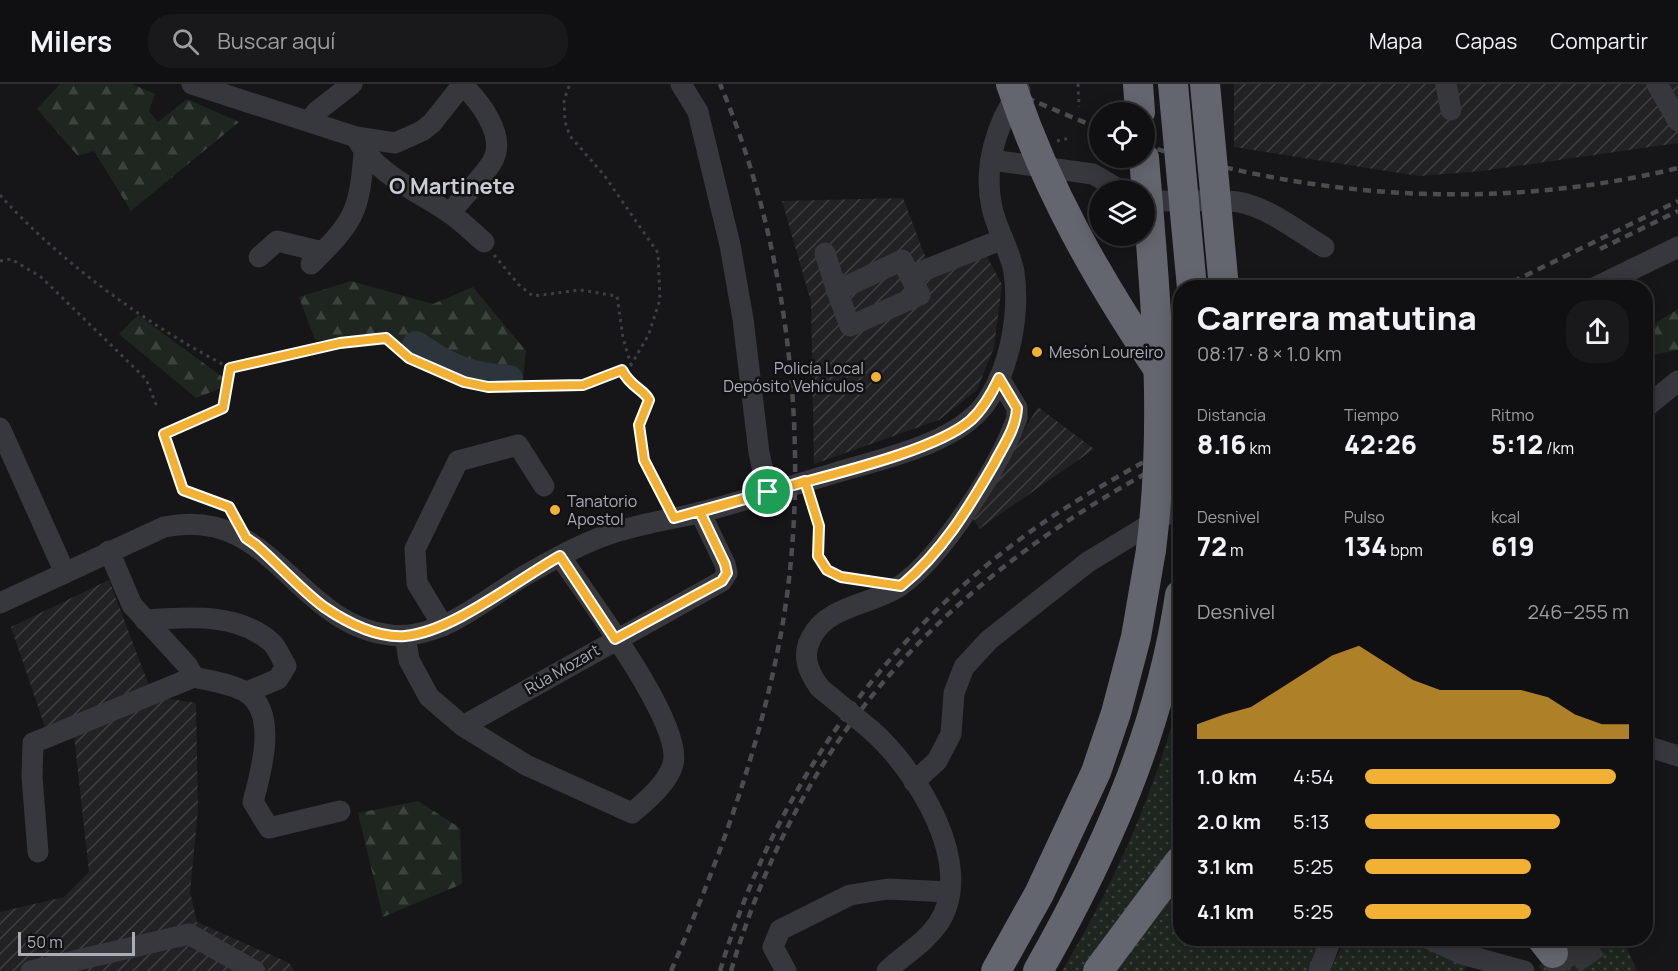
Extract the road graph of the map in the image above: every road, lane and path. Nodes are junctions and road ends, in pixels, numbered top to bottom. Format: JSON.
{"nodes":[{"id":1,"x":192,"y":84,"type":"edge"},
{"id":2,"x":352,"y":84,"type":"edge"},
{"id":3,"x":463,"y":84,"type":"edge"},
{"id":4,"x":570,"y":84,"type":"edge"},
{"id":5,"x":681,"y":84,"type":"edge"},
{"id":6,"x":1011,"y":84,"type":"edge"},
{"id":7,"x":1024,"y":84,"type":"edge"},
{"id":8,"x":1078,"y":84,"type":"edge"},
{"id":9,"x":1138,"y":84,"type":"edge"},
{"id":10,"x":1173,"y":84,"type":"edge"},
{"id":11,"x":1205,"y":84,"type":"edge"},
{"id":12,"x":1446,"y":84,"type":"edge"},
{"id":13,"x":1657,"y":84,"type":"edge"},
{"id":14,"x":1139,"y":102,"type":"edge"},
{"id":15,"x":1079,"y":107,"type":"dead end"},
{"id":16,"x":1451,"y":110,"type":"dead end"},
{"id":17,"x":310,"y":121,"type":"junction"},
{"id":18,"x":1678,"y":121,"type":"edge"},
{"id":19,"x":360,"y":145,"type":"junction"},
{"id":20,"x":991,"y":160,"type":"junction"},
{"id":21,"x":1145,"y":168,"type":"edge"},
{"id":22,"x":1102,"y":180,"type":"edge"},
{"id":23,"x":0,"y":195,"type":"edge"},
{"id":24,"x":1155,"y":201,"type":"edge"},
{"id":25,"x":450,"y":213,"type":"junction"},
{"id":26,"x":1003,"y":239,"type":"junction"},
{"id":27,"x":484,"y":242,"type":"joint"},
{"id":28,"x":1324,"y":247,"type":"dead end"},
{"id":29,"x":1678,"y":247,"type":"edge"},
{"id":30,"x":825,"y":253,"type":"dead end"},
{"id":31,"x":259,"y":257,"type":"dead end"},
{"id":32,"x":0,"y":261,"type":"edge"},
{"id":33,"x":910,"y":276,"type":"junction"},
{"id":34,"x":1191,"y":280,"type":"edge"},
{"id":35,"x":1223,"y":280,"type":"edge"},
{"id":36,"x":1610,"y":280,"type":"edge"},
{"id":37,"x":837,"y":291,"type":"junction"},
{"id":38,"x":631,"y":365,"type":"junction"},
{"id":39,"x":230,"y":368,"type":"junction"},
{"id":40,"x":622,"y":370,"type":"junction"},
{"id":41,"x":999,"y":378,"type":"junction"},
{"id":42,"x":1678,"y":381,"type":"edge"},
{"id":43,"x":1173,"y":391,"type":"edge"},
{"id":44,"x":1653,"y":401,"type":"edge"},
{"id":45,"x":157,"y":407,"type":"dead end"},
{"id":46,"x":0,"y":428,"type":"edge"},
{"id":47,"x":805,"y":481,"type":"junction"},
{"id":48,"x":544,"y":486,"type":"dead end"},
{"id":49,"x":768,"y":492,"type":"junction"},
{"id":50,"x":1173,"y":510,"type":"edge"},
{"id":51,"x":700,"y":512,"type":"junction"},
{"id":52,"x":674,"y":518,"type":"junction"},
{"id":53,"x":246,"y":538,"type":"junction"},
{"id":54,"x":109,"y":551,"type":"junction"},
{"id":55,"x":560,"y":556,"type":"junction"},
{"id":56,"x":64,"y":573,"type":"junction"},
{"id":57,"x":901,"y":586,"type":"junction"},
{"id":58,"x":0,"y":603,"type":"edge"},
{"id":59,"x":145,"y":620,"type":"junction"},
{"id":60,"x":443,"y":626,"type":"junction"},
{"id":61,"x":1173,"y":626,"type":"edge"},
{"id":62,"x":405,"y":636,"type":"junction"},
{"id":63,"x":615,"y":639,"type":"junction"},
{"id":64,"x":194,"y":677,"type":"junction"},
{"id":65,"x":247,"y":692,"type":"junction"},
{"id":66,"x":463,"y":726,"type":"junction"},
{"id":67,"x":1653,"y":748,"type":"edge"},
{"id":68,"x":1678,"y":756,"type":"edge"},
{"id":69,"x":914,"y":782,"type":"junction"},
{"id":70,"x":340,"y":811,"type":"dead end"},
{"id":71,"x":38,"y":852,"type":"dead end"},
{"id":72,"x":1173,"y":870,"type":"edge"},
{"id":73,"x":950,"y":892,"type":"junction"},
{"id":74,"x":1328,"y":946,"type":"edge"},
{"id":75,"x":1444,"y":946,"type":"edge"},
{"id":76,"x":31,"y":971,"type":"edge"},
{"id":77,"x":255,"y":971,"type":"edge"},
{"id":78,"x":786,"y":971,"type":"edge"},
{"id":79,"x":887,"y":971,"type":"edge"},
{"id":80,"x":996,"y":971,"type":"edge"},
{"id":81,"x":1038,"y":971,"type":"edge"},
{"id":82,"x":1098,"y":971,"type":"edge"},
{"id":83,"x":1319,"y":971,"type":"edge"},
{"id":84,"x":1524,"y":971,"type":"edge"}],
"edges":[{"from":1,"to":17,"type":"street"},
{"from":2,"to":17,"type":"street"},
{"from":3,"to":19,"type":"street"},
{"from":3,"to":25,"type":"street"},
{"from":4,"to":38,"type":"path"},
{"from":5,"to":49,"type":"street"},
{"from":6,"to":43,"type":"highway","bridge":true},
{"from":7,"to":20,"type":"street"},
{"from":8,"to":15,"type":"path"},
{"from":9,"to":14,"type":"highway"},
{"from":10,"to":34,"type":"highway","bridge":true},
{"from":11,"to":35,"type":"highway","bridge":true},
{"from":12,"to":16,"type":"street"},
{"from":13,"to":18,"type":"street"},
{"from":17,"to":19,"type":"street"},
{"from":19,"to":25,"type":"street"},
{"from":19,"to":31,"type":"street"},
{"from":20,"to":22,"type":"street"},
{"from":20,"to":26,"type":"street"},
{"from":21,"to":80,"type":"highway","bridge":true},
{"from":23,"to":39,"type":"path"},
{"from":24,"to":28,"type":"street"},
{"from":25,"to":27,"type":"street"},
{"from":26,"to":33,"type":"street"},
{"from":26,"to":41,"type":"street"},
{"from":27,"to":38,"type":"path"},
{"from":29,"to":36,"type":"street"},
{"from":30,"to":37,"type":"street"},
{"from":32,"to":45,"type":"path"},
{"from":33,"to":37,"type":"street"},
{"from":33,"to":37,"type":"street"},
{"from":38,"to":40,"type":"path"},
{"from":39,"to":40,"type":"path"},
{"from":39,"to":53,"type":"path"},
{"from":40,"to":52,"type":"path"},
{"from":41,"to":47,"type":"street"},
{"from":41,"to":57,"type":"street"},
{"from":42,"to":44,"type":"street"},
{"from":46,"to":56,"type":"street"},
{"from":47,"to":49,"type":"street"},
{"from":47,"to":57,"type":"path"},
{"from":48,"to":60,"type":"street"},
{"from":49,"to":51,"type":"street"},
{"from":50,"to":69,"type":"street"},
{"from":51,"to":52,"type":"street"},
{"from":51,"to":63,"type":"street","name":"Rúa Mozart"},
{"from":52,"to":55,"type":"street"},
{"from":53,"to":54,"type":"street"},
{"from":53,"to":62,"type":"street"},
{"from":54,"to":56,"type":"street"},
{"from":54,"to":59,"type":"street"},
{"from":55,"to":60,"type":"street"},
{"from":55,"to":63,"type":"street"},
{"from":56,"to":58,"type":"street"},
{"from":57,"to":69,"type":"street","bridge":true},
{"from":59,"to":64,"type":"street"},
{"from":59,"to":65,"type":"street"},
{"from":60,"to":62,"type":"street"},
{"from":61,"to":81,"type":"highway"},
{"from":62,"to":66,"type":"street"},
{"from":63,"to":66,"type":"street","name":"Rúa Mozart"},
{"from":63,"to":66,"type":"street"},
{"from":64,"to":65,"type":"street"},
{"from":64,"to":71,"type":"street"},
{"from":65,"to":70,"type":"street"},
{"from":67,"to":68,"type":"street"},
{"from":69,"to":73,"type":"street"},
{"from":72,"to":82,"type":"highway"},
{"from":73,"to":78,"type":"street"},
{"from":73,"to":79,"type":"street"},
{"from":74,"to":83,"type":"street"},
{"from":75,"to":84,"type":"street"},
{"from":76,"to":77,"type":"street"}]}
